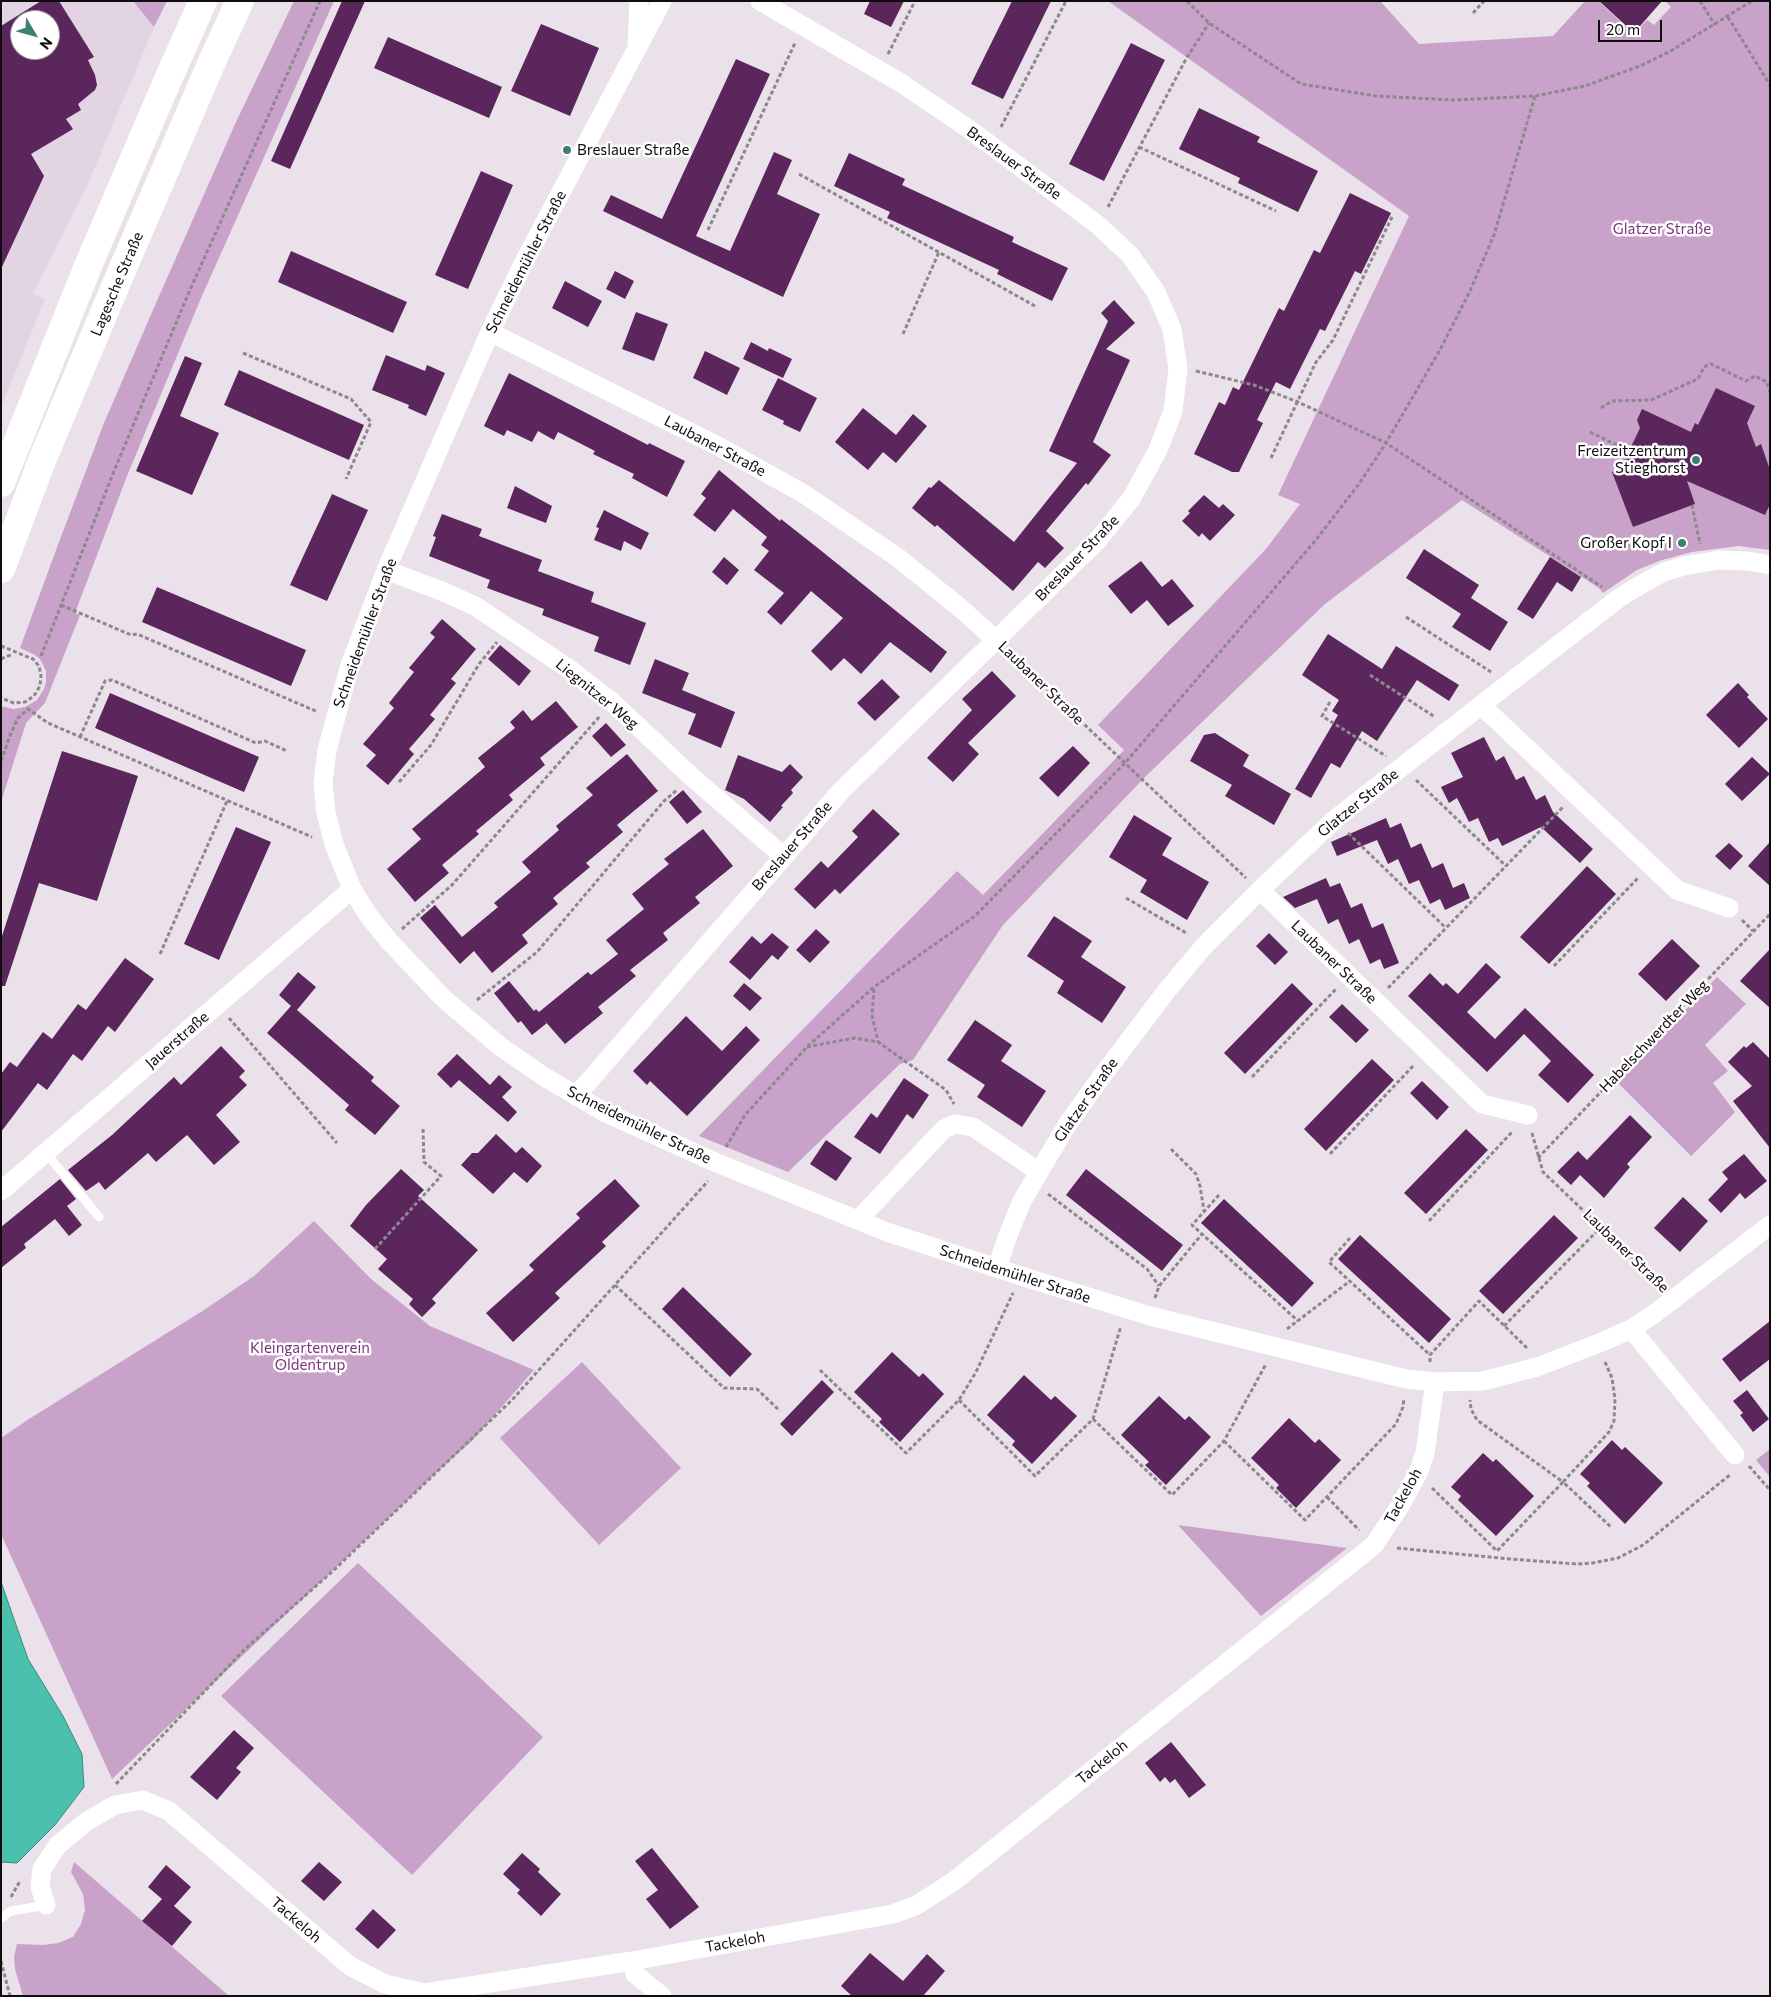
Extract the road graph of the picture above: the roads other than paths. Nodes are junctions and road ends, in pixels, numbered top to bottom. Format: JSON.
{"nodes":[{"id":1,"x":203,"y":1,"type":"edge"},
{"id":2,"x":240,"y":1,"type":"edge"},
{"id":3,"x":639,"y":1,"type":"edge"},
{"id":4,"x":662,"y":1,"type":"edge"},
{"id":5,"x":760,"y":1,"type":"edge"},
{"id":6,"x":637,"y":49,"type":"junction"},
{"id":7,"x":490,"y":332,"type":"junction"},
{"id":8,"x":1,"y":483,"type":"edge"},
{"id":9,"x":1770,"y":565,"type":"edge"},
{"id":10,"x":1,"y":569,"type":"edge"},
{"id":11,"x":386,"y":570,"type":"junction"},
{"id":12,"x":996,"y":640,"type":"junction"},
{"id":13,"x":1481,"y":705,"type":"junction"},
{"id":14,"x":783,"y":856,"type":"junction"},
{"id":15,"x":352,"y":889,"type":"junction"},
{"id":16,"x":1260,"y":890,"type":"junction"},
{"id":17,"x":1730,"y":908,"type":"dead end"},
{"id":18,"x":576,"y":1096,"type":"junction"},
{"id":19,"x":1528,"y":1115,"type":"road end"},
{"id":20,"x":46,"y":1153,"type":"junction"},
{"id":21,"x":1036,"y":1177,"type":"junction"},
{"id":22,"x":1,"y":1191,"type":"edge"},
{"id":23,"x":99,"y":1217,"type":"dead end"},
{"id":24,"x":858,"y":1220,"type":"junction"},
{"id":25,"x":1770,"y":1225,"type":"edge"},
{"id":26,"x":997,"y":1268,"type":"junction"},
{"id":27,"x":1631,"y":1329,"type":"junction"},
{"id":28,"x":1435,"y":1382,"type":"junction"},
{"id":29,"x":1740,"y":1459,"type":"road end"},
{"id":30,"x":46,"y":1905,"type":"joint"},
{"id":31,"x":1,"y":1918,"type":"edge"},
{"id":32,"x":632,"y":1961,"type":"junction"},
{"id":33,"x":662,"y":1996,"type":"edge"}],
"edges":[{"from":1,"to":8,"type":"main road"},
{"from":2,"to":10,"type":"main road","name":"Lagesche Straße"},
{"from":3,"to":6,"type":"street"},
{"from":4,"to":6,"type":"street","name":"Schneidemühler Straße"},
{"from":5,"to":12,"type":"street","name":"Breslauer Straße"},
{"from":6,"to":7,"type":"street","name":"Schneidemühler Straße"},
{"from":7,"to":11,"type":"street","name":"Schneidemühler Straße"},
{"from":7,"to":12,"type":"street","name":"Laubaner Straße"},
{"from":9,"to":13,"type":"street","name":"Glatzer Straße"},
{"from":11,"to":14,"type":"street","name":"Liegnitzer Weg"},
{"from":11,"to":15,"type":"street","name":"Schneidemühler Straße"},
{"from":12,"to":14,"type":"street","name":"Breslauer Straße"},
{"from":13,"to":16,"type":"street","name":"Glatzer Straße"},
{"from":13,"to":17,"type":"street"},
{"from":14,"to":18,"type":"street","name":"Breslauer Straße"},
{"from":15,"to":18,"type":"street","name":"Schneidemühler Straße"},
{"from":15,"to":20,"type":"street","name":"Jauerstraße"},
{"from":16,"to":19,"type":"street","name":"Laubaner Straße"},
{"from":16,"to":21,"type":"street","name":"Glatzer Straße"},
{"from":18,"to":24,"type":"street","name":"Schneidemühler Straße"},
{"from":20,"to":22,"type":"street","name":"Jauerstraße"},
{"from":20,"to":23,"type":"lane"},
{"from":21,"to":24,"type":"street"},
{"from":21,"to":26,"type":"street","name":"Glatzer Straße"},
{"from":24,"to":26,"type":"street","name":"Schneidemühler Straße"},
{"from":25,"to":27,"type":"street","name":"Schneidemühler Straße"},
{"from":26,"to":28,"type":"street","name":"Schneidemühler Straße"},
{"from":27,"to":28,"type":"street","name":"Schneidemühler Straße"},
{"from":27,"to":29,"type":"street"},
{"from":28,"to":32,"type":"street","name":"Tackeloh"},
{"from":30,"to":31,"type":"lane"},
{"from":30,"to":32,"type":"street","name":"Tackeloh"},
{"from":32,"to":33,"type":"street"}]}
